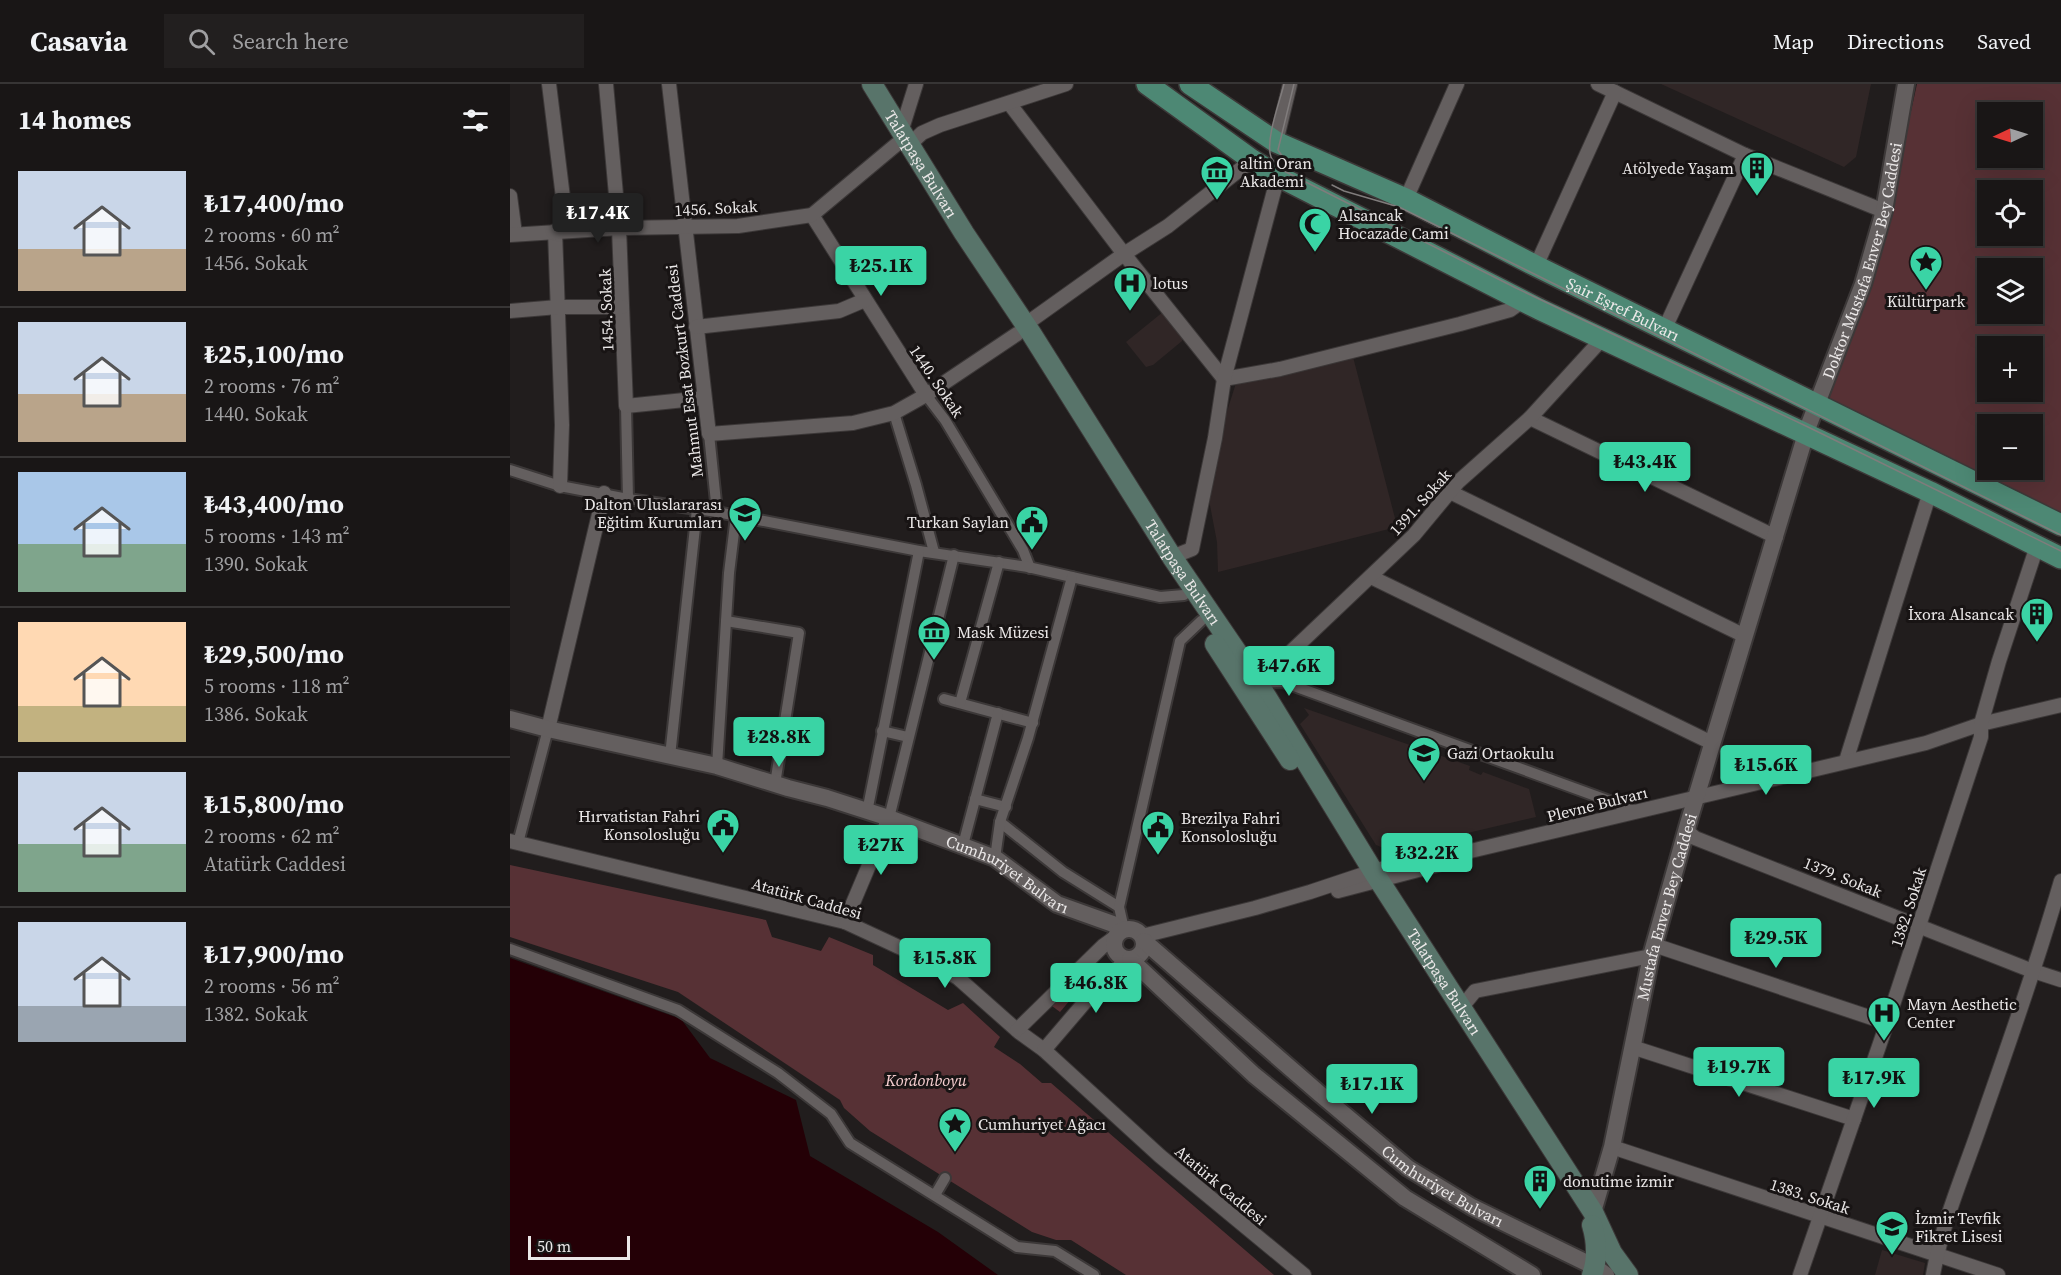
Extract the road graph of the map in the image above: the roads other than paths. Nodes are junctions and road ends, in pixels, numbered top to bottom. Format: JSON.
{"nodes":[{"id":1,"x":549,"y":84,"type":"edge"},
{"id":2,"x":606,"y":84,"type":"edge"},
{"id":3,"x":669,"y":84,"type":"edge"},
{"id":4,"x":858,"y":84,"type":"edge"},
{"id":5,"x":872,"y":84,"type":"edge"},
{"id":6,"x":916,"y":84,"type":"edge"},
{"id":7,"x":1066,"y":84,"type":"edge"},
{"id":8,"x":1147,"y":84,"type":"edge"},
{"id":9,"x":1190,"y":84,"type":"edge"},
{"id":10,"x":1290,"y":84,"type":"edge"},
{"id":11,"x":1457,"y":84,"type":"edge"},
{"id":12,"x":1598,"y":84,"type":"edge"},
{"id":13,"x":1906,"y":84,"type":"edge"},
{"id":14,"x":1615,"y":92,"type":"junction"},
{"id":15,"x":1009,"y":104,"type":"junction"},
{"id":16,"x":902,"y":140,"type":"junction"},
{"id":17,"x":1275,"y":142,"type":"junction"},
{"id":18,"x":1745,"y":155,"type":"junction"},
{"id":19,"x":1252,"y":160,"type":"junction"},
{"id":20,"x":1278,"y":176,"type":"junction"},
{"id":21,"x":510,"y":196,"type":"edge"},
{"id":22,"x":1406,"y":199,"type":"junction"},
{"id":23,"x":1884,"y":211,"type":"junction"},
{"id":24,"x":812,"y":215,"type":"junction"},
{"id":25,"x":684,"y":227,"type":"junction"},
{"id":26,"x":619,"y":228,"type":"junction"},
{"id":27,"x":561,"y":231,"type":"junction"},
{"id":28,"x":512,"y":235,"type":"edge"},
{"id":29,"x":1124,"y":254,"type":"junction"},
{"id":30,"x":1536,"y":266,"type":"junction"},
{"id":31,"x":865,"y":300,"type":"junction"},
{"id":32,"x":1524,"y":300,"type":"junction"},
{"id":33,"x":558,"y":307,"type":"junction"},
{"id":34,"x":622,"y":307,"type":"junction"},
{"id":35,"x":510,"y":311,"type":"edge"},
{"id":36,"x":696,"y":327,"type":"junction"},
{"id":37,"x":1665,"y":328,"type":"junction"},
{"id":38,"x":1021,"y":329,"type":"junction"},
{"id":39,"x":1602,"y":338,"type":"junction"},
{"id":40,"x":1224,"y":379,"type":"junction"},
{"id":41,"x":926,"y":394,"type":"junction"},
{"id":42,"x":704,"y":398,"type":"junction"},
{"id":43,"x":1816,"y":404,"type":"junction"},
{"id":44,"x":626,"y":406,"type":"junction"},
{"id":45,"x":894,"y":413,"type":"junction"},
{"id":46,"x":1530,"y":418,"type":"junction"},
{"id":47,"x":709,"y":434,"type":"junction"},
{"id":48,"x":1806,"y":434,"type":"junction"},
{"id":49,"x":510,"y":470,"type":"edge"},
{"id":50,"x":560,"y":486,"type":"junction"},
{"id":51,"x":1450,"y":492,"type":"junction"},
{"id":52,"x":1930,"y":492,"type":"junction"},
{"id":53,"x":604,"y":493,"type":"junction"},
{"id":54,"x":628,"y":499,"type":"junction"},
{"id":55,"x":697,"y":509,"type":"junction"},
{"id":56,"x":717,"y":512,"type":"junction"},
{"id":57,"x":736,"y":516,"type":"junction"},
{"id":58,"x":2061,"y":525,"type":"edge"},
{"id":59,"x":1776,"y":537,"type":"junction"},
{"id":60,"x":2037,"y":546,"type":"junction"},
{"id":61,"x":919,"y":551,"type":"junction"},
{"id":62,"x":934,"y":552,"type":"junction"},
{"id":63,"x":954,"y":555,"type":"junction"},
{"id":64,"x":1172,"y":557,"type":"junction"},
{"id":65,"x":2061,"y":558,"type":"edge"},
{"id":66,"x":999,"y":562,"type":"junction"},
{"id":67,"x":1030,"y":568,"type":"junction"},
{"id":68,"x":1072,"y":577,"type":"junction"},
{"id":69,"x":1371,"y":577,"type":"junction"},
{"id":70,"x":1184,"y":595,"type":"junction"},
{"id":71,"x":726,"y":621,"type":"junction"},
{"id":72,"x":1201,"y":621,"type":"junction"},
{"id":73,"x":1745,"y":636,"type":"junction"},
{"id":74,"x":1258,"y":683,"type":"junction"},
{"id":75,"x":944,"y":699,"type":"dead end"},
{"id":76,"x":960,"y":703,"type":"junction"},
{"id":77,"x":2061,"y":705,"type":"edge"},
{"id":78,"x":998,"y":713,"type":"junction"},
{"id":79,"x":510,"y":719,"type":"edge"},
{"id":80,"x":1032,"y":723,"type":"junction"},
{"id":81,"x":1981,"y":724,"type":"junction"},
{"id":82,"x":548,"y":729,"type":"junction"},
{"id":83,"x":882,"y":731,"type":"junction"},
{"id":84,"x":908,"y":737,"type":"junction"},
{"id":85,"x":1712,"y":743,"type":"junction"},
{"id":86,"x":670,"y":756,"type":"junction"},
{"id":87,"x":1846,"y":760,"type":"junction"},
{"id":88,"x":717,"y":766,"type":"junction"},
{"id":89,"x":775,"y":784,"type":"junction"},
{"id":90,"x":1696,"y":797,"type":"junction"},
{"id":91,"x":975,"y":799,"type":"junction"},
{"id":92,"x":1006,"y":807,"type":"junction"},
{"id":93,"x":867,"y":812,"type":"junction"},
{"id":94,"x":1636,"y":812,"type":"junction"},
{"id":95,"x":889,"y":818,"type":"junction"},
{"id":96,"x":1000,"y":822,"type":"junction"},
{"id":97,"x":1688,"y":824,"type":"junction"},
{"id":98,"x":514,"y":842,"type":"edge"},
{"id":99,"x":963,"y":845,"type":"junction"},
{"id":100,"x":995,"y":858,"type":"junction"},
{"id":101,"x":1371,"y":877,"type":"junction"},
{"id":102,"x":2061,"y":881,"type":"edge"},
{"id":103,"x":1119,"y":908,"type":"junction"},
{"id":104,"x":845,"y":922,"type":"junction"},
{"id":105,"x":1918,"y":926,"type":"junction"},
{"id":106,"x":1119,"y":932,"type":"junction"},
{"id":107,"x":1143,"y":938,"type":"junction"},
{"id":108,"x":510,"y":949,"type":"edge"},
{"id":109,"x":1652,"y":951,"type":"junction"},
{"id":110,"x":1128,"y":959,"type":"junction"},
{"id":111,"x":2034,"y":971,"type":"junction"},
{"id":112,"x":2061,"y":980,"type":"edge"},
{"id":113,"x":1461,"y":1008,"type":"junction"},
{"id":114,"x":1887,"y":1023,"type":"junction"},
{"id":115,"x":1017,"y":1030,"type":"junction"},
{"id":116,"x":1632,"y":1047,"type":"junction"},
{"id":117,"x":1044,"y":1050,"type":"junction"},
{"id":118,"x":1854,"y":1119,"type":"junction"},
{"id":119,"x":1612,"y":1147,"type":"junction"},
{"id":120,"x":945,"y":1178,"type":"dead end"},
{"id":121,"x":934,"y":1196,"type":"junction"},
{"id":122,"x":1593,"y":1212,"type":"junction"},
{"id":123,"x":1820,"y":1216,"type":"junction"},
{"id":124,"x":1937,"y":1255,"type":"junction"},
{"id":125,"x":1598,"y":1272,"type":"edge"},
{"id":126,"x":1094,"y":1275,"type":"edge"},
{"id":127,"x":1304,"y":1275,"type":"edge"},
{"id":128,"x":1532,"y":1275,"type":"edge"},
{"id":129,"x":1628,"y":1275,"type":"edge"},
{"id":130,"x":1800,"y":1275,"type":"edge"},
{"id":131,"x":1933,"y":1275,"type":"edge"},
{"id":132,"x":1998,"y":1275,"type":"edge"}],
"edges":[{"from":1,"to":27,"type":"street"},
{"from":2,"to":26,"type":"street","name":"1454. Sokak"},
{"from":3,"to":25,"type":"street","name":"Mahmut Esat Bozkurt Caddesi"},
{"from":4,"to":16,"type":"main road","name":"Talatpaşa Bulvarı"},
{"from":5,"to":16,"type":"main road","name":"Talatpaşa Bulvarı"},
{"from":6,"to":16,"type":"street"},
{"from":7,"to":15,"type":"street"},
{"from":8,"to":19,"type":"main road"},
{"from":9,"to":17,"type":"main road","name":"Şair Eşref Bulvarı"},
{"from":10,"to":17,"type":"street"},
{"from":11,"to":22,"type":"street"},
{"from":12,"to":14,"type":"street"},
{"from":13,"to":23,"type":"street","name":"Doktor Mustafa Enver Bey Caddesi"},
{"from":14,"to":18,"type":"street"},
{"from":14,"to":30,"type":"street"},
{"from":15,"to":16,"type":"street"},
{"from":15,"to":29,"type":"street"},
{"from":16,"to":24,"type":"street"},
{"from":16,"to":38,"type":"main road","name":"Talatpaşa Bulvarı"},
{"from":17,"to":22,"type":"main road","name":"Şair Eşref Bulvarı"},
{"from":18,"to":23,"type":"street"},
{"from":18,"to":37,"type":"street"},
{"from":19,"to":20,"type":"main road"},
{"from":19,"to":29,"type":"street"},
{"from":20,"to":32,"type":"main road"},
{"from":20,"to":40,"type":"street"},
{"from":21,"to":28,"type":"street"},
{"from":22,"to":30,"type":"main road","name":"Şair Eşref Bulvarı"},
{"from":23,"to":43,"type":"street","name":"Doktor Mustafa Enver Bey Caddesi"},
{"from":24,"to":25,"type":"street","name":"1456. Sokak"},
{"from":24,"to":31,"type":"street","name":"1440. Sokak"},
{"from":25,"to":26,"type":"street","name":"1456. Sokak"},
{"from":25,"to":36,"type":"street","name":"Mahmut Esat Bozkurt Caddesi"},
{"from":26,"to":27,"type":"street","name":"1456. Sokak"},
{"from":26,"to":34,"type":"street","name":"1454. Sokak"},
{"from":27,"to":28,"type":"street","name":"1456. Sokak"},
{"from":27,"to":33,"type":"street"},
{"from":29,"to":38,"type":"street"},
{"from":29,"to":40,"type":"street"},
{"from":30,"to":37,"type":"main road","name":"Şair Eşref Bulvarı"},
{"from":31,"to":36,"type":"street"},
{"from":31,"to":41,"type":"street","name":"1440. Sokak"},
{"from":32,"to":39,"type":"main road"},
{"from":32,"to":40,"type":"street"},
{"from":33,"to":34,"type":"street"},
{"from":33,"to":35,"type":"street"},
{"from":33,"to":50,"type":"street"},
{"from":34,"to":44,"type":"street","name":"1454. Sokak"},
{"from":36,"to":42,"type":"street","name":"Mahmut Esat Bozkurt Caddesi"},
{"from":37,"to":43,"type":"main road","name":"Şair Eşref Bulvarı"},
{"from":38,"to":41,"type":"street"},
{"from":38,"to":64,"type":"main road","name":"Talatpaşa Bulvarı"},
{"from":38,"to":70,"type":"main road","name":"Talatpaşa Bulvarı"},
{"from":39,"to":46,"type":"street","name":"1391. Sokak"},
{"from":39,"to":48,"type":"main road"},
{"from":40,"to":64,"type":"street"},
{"from":41,"to":45,"type":"street"},
{"from":41,"to":67,"type":"street","name":"1440. Sokak"},
{"from":42,"to":44,"type":"street"},
{"from":42,"to":47,"type":"street","name":"Mahmut Esat Bozkurt Caddesi"},
{"from":43,"to":48,"type":"street","name":"Doktor Mustafa Enver Bey Caddesi"},
{"from":43,"to":58,"type":"main road","name":"Şair Eşref Bulvarı"},
{"from":44,"to":54,"type":"street","name":"1454. Sokak"},
{"from":45,"to":47,"type":"street"},
{"from":45,"to":62,"type":"street"},
{"from":46,"to":51,"type":"street","name":"1391. Sokak"},
{"from":46,"to":59,"type":"street"},
{"from":47,"to":56,"type":"street","name":"Mahmut Esat Bozkurt Caddesi"},
{"from":48,"to":52,"type":"main road"},
{"from":48,"to":59,"type":"street","name":"Mustafa Enver Bey Caddesi"},
{"from":49,"to":50,"type":"street"},
{"from":50,"to":53,"type":"street"},
{"from":51,"to":69,"type":"street","name":"1391. Sokak"},
{"from":51,"to":73,"type":"street"},
{"from":52,"to":60,"type":"main road"},
{"from":52,"to":87,"type":"street"},
{"from":53,"to":54,"type":"street"},
{"from":53,"to":82,"type":"street"},
{"from":54,"to":55,"type":"street"},
{"from":55,"to":56,"type":"street"},
{"from":55,"to":86,"type":"street"},
{"from":56,"to":57,"type":"street"},
{"from":57,"to":61,"type":"street"},
{"from":57,"to":71,"type":"street"},
{"from":59,"to":73,"type":"street","name":"Mustafa Enver Bey Caddesi"},
{"from":60,"to":65,"type":"main road"},
{"from":60,"to":81,"type":"street","name":"1382. Sokak"},
{"from":61,"to":62,"type":"street"},
{"from":61,"to":83,"type":"street"},
{"from":62,"to":63,"type":"street"},
{"from":63,"to":66,"type":"street"},
{"from":63,"to":84,"type":"street"},
{"from":64,"to":74,"type":"main road","name":"Talatpaşa Bulvarı"},
{"from":66,"to":67,"type":"street"},
{"from":66,"to":76,"type":"street"},
{"from":67,"to":68,"type":"street"},
{"from":68,"to":70,"type":"street"},
{"from":68,"to":80,"type":"street"},
{"from":69,"to":74,"type":"street","name":"1391. Sokak"},
{"from":69,"to":85,"type":"street"},
{"from":70,"to":72,"type":"main road","name":"Talatpaşa Bulvarı"},
{"from":71,"to":88,"type":"street"},
{"from":71,"to":89,"type":"street"},
{"from":72,"to":101,"type":"main road","name":"Talatpaşa Bulvarı"},
{"from":72,"to":103,"type":"street"},
{"from":73,"to":85,"type":"street","name":"Mustafa Enver Bey Caddesi"},
{"from":74,"to":94,"type":"street"},
{"from":74,"to":101,"type":"main road","name":"Talatpaşa Bulvarı"},
{"from":75,"to":76,"type":"street"},
{"from":76,"to":78,"type":"street"},
{"from":77,"to":81,"type":"street","name":"Plevne Bulvarı"},
{"from":78,"to":80,"type":"street"},
{"from":78,"to":91,"type":"street"},
{"from":79,"to":82,"type":"street","name":"Cumhuriyet Bulvarı"},
{"from":80,"to":92,"type":"street"},
{"from":81,"to":87,"type":"street","name":"Plevne Bulvarı"},
{"from":81,"to":105,"type":"street","name":"1382. Sokak"},
{"from":82,"to":86,"type":"street","name":"Cumhuriyet Bulvarı"},
{"from":82,"to":98,"type":"street"},
{"from":83,"to":84,"type":"street"},
{"from":83,"to":93,"type":"street"},
{"from":84,"to":95,"type":"street"},
{"from":85,"to":90,"type":"street","name":"Mustafa Enver Bey Caddesi"},
{"from":86,"to":88,"type":"street","name":"Cumhuriyet Bulvarı"},
{"from":87,"to":90,"type":"street","name":"Plevne Bulvarı"},
{"from":88,"to":89,"type":"street","name":"Cumhuriyet Bulvarı"},
{"from":89,"to":93,"type":"street","name":"Cumhuriyet Bulvarı"},
{"from":90,"to":94,"type":"street","name":"Plevne Bulvarı"},
{"from":90,"to":97,"type":"street","name":"Mustafa Enver Bey Caddesi"},
{"from":91,"to":92,"type":"street"},
{"from":91,"to":99,"type":"street"},
{"from":92,"to":96,"type":"street"},
{"from":93,"to":95,"type":"street","name":"Cumhuriyet Bulvarı"},
{"from":94,"to":101,"type":"street","name":"Plevne Bulvarı"},
{"from":95,"to":99,"type":"street","name":"Cumhuriyet Bulvarı"},
{"from":95,"to":104,"type":"street"},
{"from":96,"to":100,"type":"street"},
{"from":96,"to":103,"type":"street"},
{"from":97,"to":105,"type":"street","name":"1379. Sokak"},
{"from":97,"to":109,"type":"street","name":"Mustafa Enver Bey Caddesi"},
{"from":98,"to":104,"type":"street","name":"Atatürk Caddesi"},
{"from":99,"to":100,"type":"street","name":"Cumhuriyet Bulvarı"},
{"from":100,"to":106,"type":"street","name":"Cumhuriyet Bulvarı"},
{"from":101,"to":107,"type":"street"},
{"from":101,"to":113,"type":"main road","name":"Talatpaşa Bulvarı"},
{"from":101,"to":125,"type":"main road","name":"Talatpaşa Bulvarı"},
{"from":102,"to":111,"type":"street"},
{"from":103,"to":106,"type":"street"},
{"from":104,"to":115,"type":"street","name":"Atatürk Caddesi"},
{"from":105,"to":111,"type":"street","name":"1379. Sokak"},
{"from":105,"to":114,"type":"street","name":"1382. Sokak"},
{"from":106,"to":107,"type":"street"},
{"from":106,"to":110,"type":"street"},
{"from":106,"to":115,"type":"street"},
{"from":107,"to":110,"type":"street"},
{"from":107,"to":125,"type":"street","name":"Cumhuriyet Bulvarı"},
{"from":108,"to":121,"type":"street"},
{"from":109,"to":113,"type":"street"},
{"from":109,"to":114,"type":"street"},
{"from":109,"to":116,"type":"street","name":"Mustafa Enver Bey Caddesi"},
{"from":110,"to":117,"type":"street"},
{"from":110,"to":128,"type":"street","name":"Cumhuriyet Bulvarı"},
{"from":111,"to":112,"type":"street","name":"1379. Sokak"},
{"from":111,"to":124,"type":"street"},
{"from":113,"to":122,"type":"main road","name":"Talatpaşa Bulvarı"},
{"from":114,"to":118,"type":"street","name":"1382. Sokak"},
{"from":115,"to":117,"type":"street","name":"Atatürk Caddesi"},
{"from":116,"to":118,"type":"street"},
{"from":116,"to":119,"type":"street","name":"Mustafa Enver Bey Caddesi"},
{"from":117,"to":127,"type":"street","name":"Atatürk Caddesi"},
{"from":118,"to":123,"type":"street","name":"1382. Sokak"},
{"from":119,"to":122,"type":"street","name":"Mustafa Enver Bey Caddesi"},
{"from":119,"to":123,"type":"street","name":"1383. Sokak"},
{"from":120,"to":121,"type":"street"},
{"from":121,"to":126,"type":"street"},
{"from":122,"to":129,"type":"main road","name":"Talatpaşa Bulvarı"},
{"from":123,"to":124,"type":"street","name":"1383. Sokak"},
{"from":123,"to":130,"type":"street","name":"1382. Sokak"},
{"from":124,"to":131,"type":"street"},
{"from":124,"to":132,"type":"street","name":"1383. Sokak"}]}
